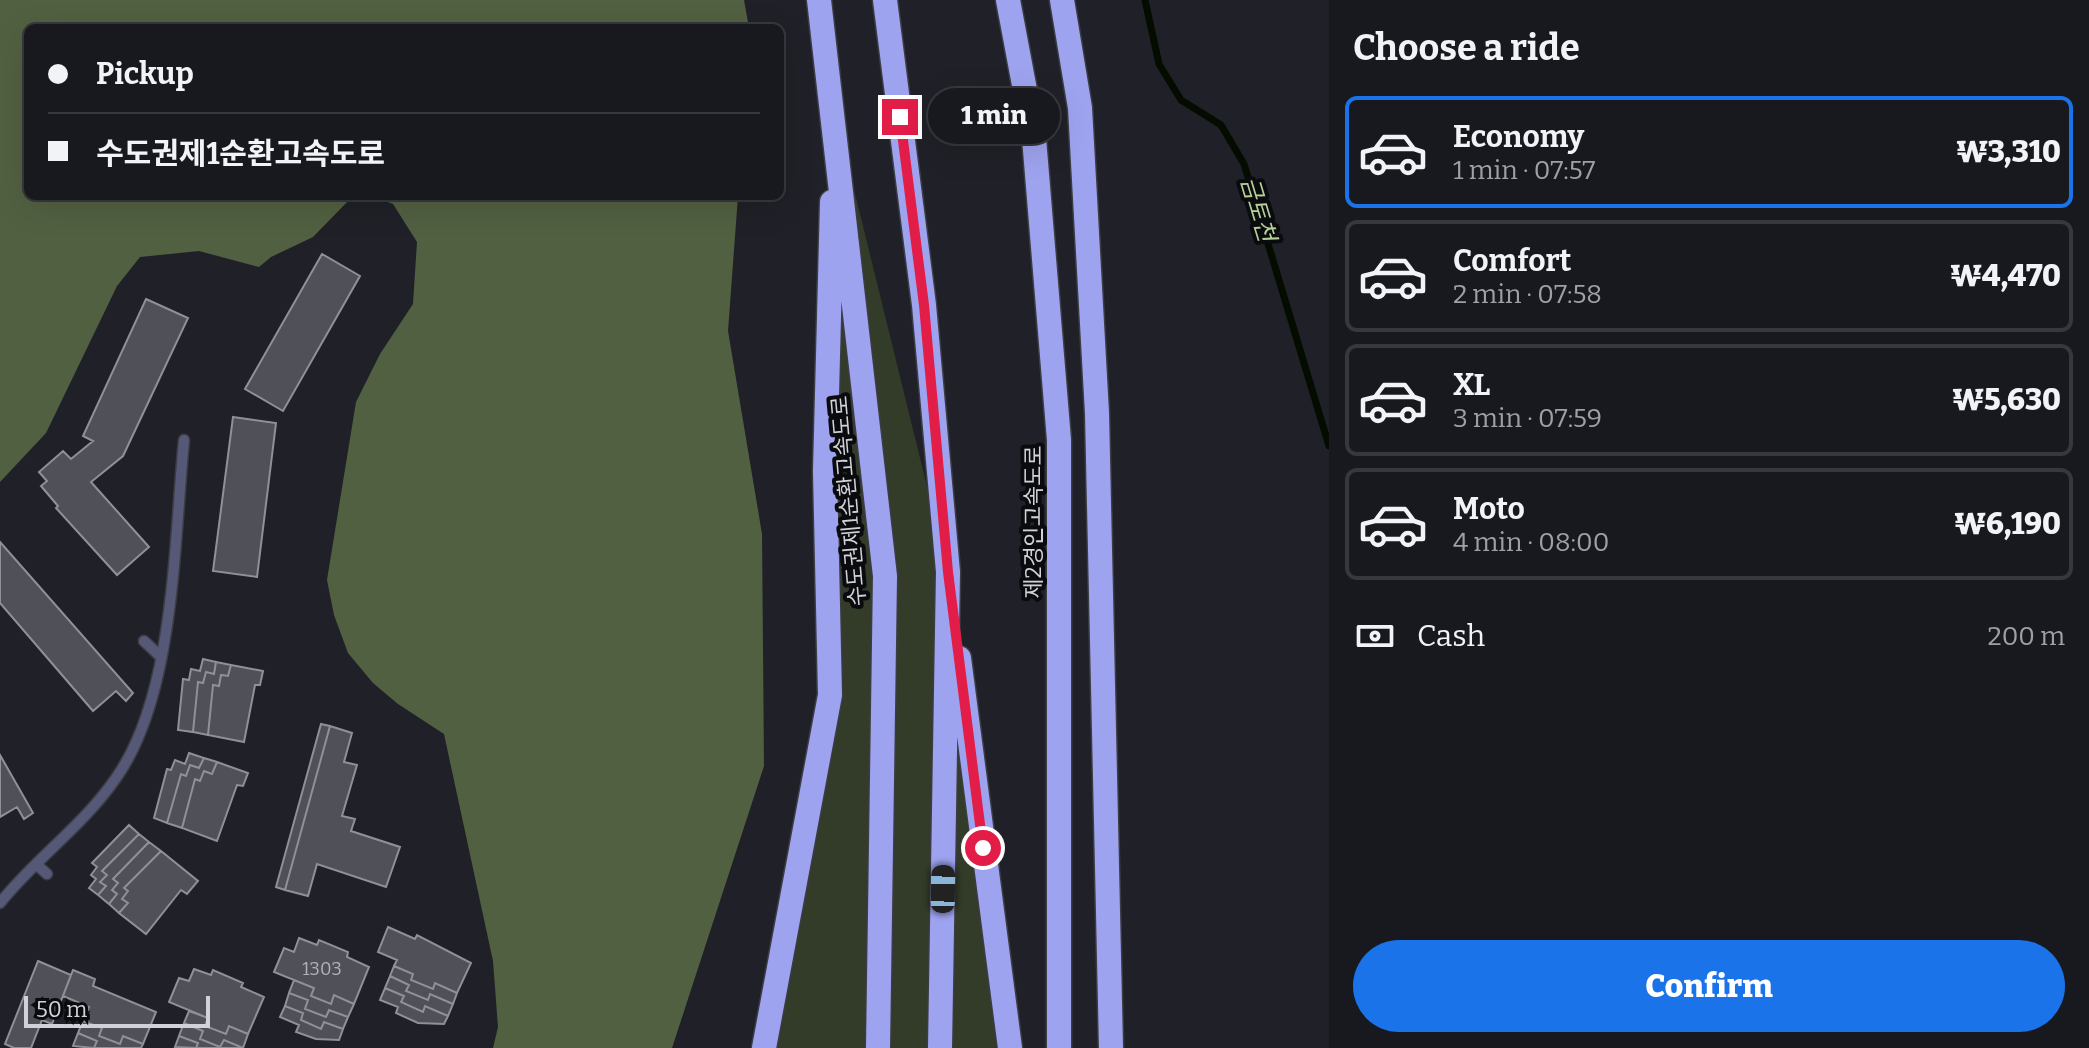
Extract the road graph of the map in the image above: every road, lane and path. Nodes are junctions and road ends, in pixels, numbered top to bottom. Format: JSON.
{"nodes":[{"id":1,"x":819,"y":0,"type":"edge"},
{"id":2,"x":885,"y":0,"type":"edge"},
{"id":3,"x":1008,"y":0,"type":"edge"},
{"id":4,"x":1062,"y":0,"type":"edge"},
{"id":5,"x":834,"y":108,"type":"junction"},
{"id":6,"x":184,"y":440,"type":"dead end"},
{"id":7,"x":948,"y":572,"type":"junction"},
{"id":8,"x":144,"y":641,"type":"dead end"},
{"id":9,"x":160,"y":656,"type":"junction"},
{"id":10,"x":36,"y":864,"type":"junction"},
{"id":11,"x":47,"y":874,"type":"dead end"},
{"id":12,"x":0,"y":903,"type":"edge"},
{"id":13,"x":764,"y":1048,"type":"edge"},
{"id":14,"x":878,"y":1048,"type":"edge"},
{"id":15,"x":940,"y":1048,"type":"edge"},
{"id":16,"x":1010,"y":1048,"type":"edge"},
{"id":17,"x":1059,"y":1048,"type":"edge"},
{"id":18,"x":1111,"y":1048,"type":"edge"}],
"edges":[{"from":1,"to":5,"type":"highway","name":"수도권제1순환고속도로"},
{"from":2,"to":7,"type":"highway"},
{"from":3,"to":17,"type":"highway","name":"제2경인고속도로"},
{"from":4,"to":18,"type":"highway"},
{"from":5,"to":13,"type":"highway"},
{"from":5,"to":14,"type":"highway","name":"수도권제1순환고속도로"},
{"from":6,"to":9,"type":"lane"},
{"from":7,"to":15,"type":"highway"},
{"from":7,"to":16,"type":"highway"},
{"from":8,"to":9,"type":"lane"},
{"from":9,"to":10,"type":"lane"},
{"from":10,"to":11,"type":"lane"},
{"from":10,"to":12,"type":"lane"}]}
